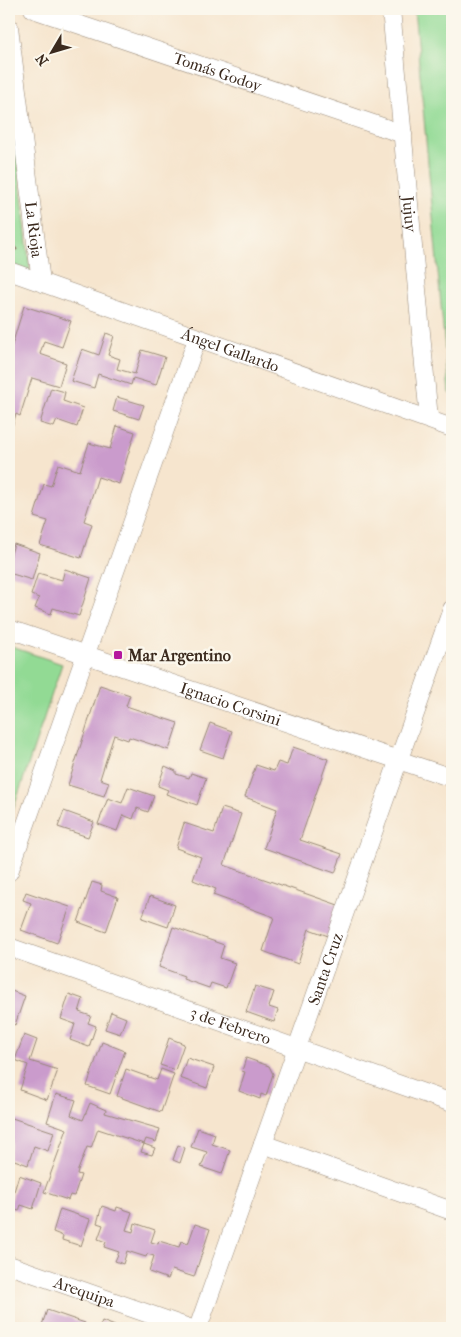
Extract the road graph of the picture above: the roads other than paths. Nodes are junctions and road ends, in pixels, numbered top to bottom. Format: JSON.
{"nodes":[{"id":1,"x":33,"y":9,"type":"edge"},
{"id":2,"x":391,"y":9,"type":"edge"},
{"id":3,"x":9,"y":27,"type":"edge"},
{"id":4,"x":403,"y":134,"type":"junction"},
{"id":5,"x":9,"y":271,"type":"edge"},
{"id":6,"x":41,"y":282,"type":"junction"},
{"id":7,"x":197,"y":339,"type":"junction"},
{"id":8,"x":429,"y":420,"type":"junction"},
{"id":9,"x":452,"y":428,"type":"edge"},
{"id":10,"x":452,"y":609,"type":"edge"},
{"id":11,"x":9,"y":629,"type":"edge"},
{"id":12,"x":84,"y":656,"type":"junction"},
{"id":13,"x":400,"y":759,"type":"junction"},
{"id":14,"x":452,"y":778,"type":"edge"},
{"id":15,"x":9,"y":872,"type":"edge"},
{"id":16,"x":9,"y":947,"type":"edge"},
{"id":17,"x":296,"y":1049,"type":"junction"},
{"id":18,"x":452,"y":1103,"type":"edge"},
{"id":19,"x":263,"y":1144,"type":"junction"},
{"id":20,"x":452,"y":1211,"type":"edge"},
{"id":21,"x":9,"y":1265,"type":"edge"},
{"id":22,"x":190,"y":1328,"type":"edge"},
{"id":23,"x":198,"y":1328,"type":"edge"}],
"edges":[{"from":1,"to":4,"type":"street","name":"Tomás Godoy"},
{"from":2,"to":4,"type":"street","name":"Jujuy"},
{"from":3,"to":6,"type":"street","name":"La Rioja"},
{"from":4,"to":8,"type":"street","name":"Jujuy"},
{"from":5,"to":6,"type":"street","name":"Ángel Gallardo"},
{"from":6,"to":7,"type":"street","name":"Ángel Gallardo"},
{"from":7,"to":8,"type":"street","name":"Ángel Gallardo"},
{"from":7,"to":12,"type":"street"},
{"from":8,"to":9,"type":"street","name":"Ángel Gallardo"},
{"from":10,"to":13,"type":"street","name":"Santa Cruz"},
{"from":11,"to":12,"type":"street","name":"Ignacio Corsini"},
{"from":12,"to":13,"type":"street","name":"Ignacio Corsini"},
{"from":12,"to":15,"type":"street"},
{"from":13,"to":14,"type":"street","name":"Ignacio Corsini"},
{"from":13,"to":17,"type":"street","name":"Santa Cruz"},
{"from":16,"to":17,"type":"street","name":"3 de Febrero"},
{"from":17,"to":18,"type":"street","name":"3 de Febrero"},
{"from":17,"to":19,"type":"street","name":"Santa Cruz"},
{"from":19,"to":20,"type":"street"},
{"from":19,"to":23,"type":"street","name":"Santa Cruz"},
{"from":21,"to":22,"type":"street","name":"Arequipa"}]}
